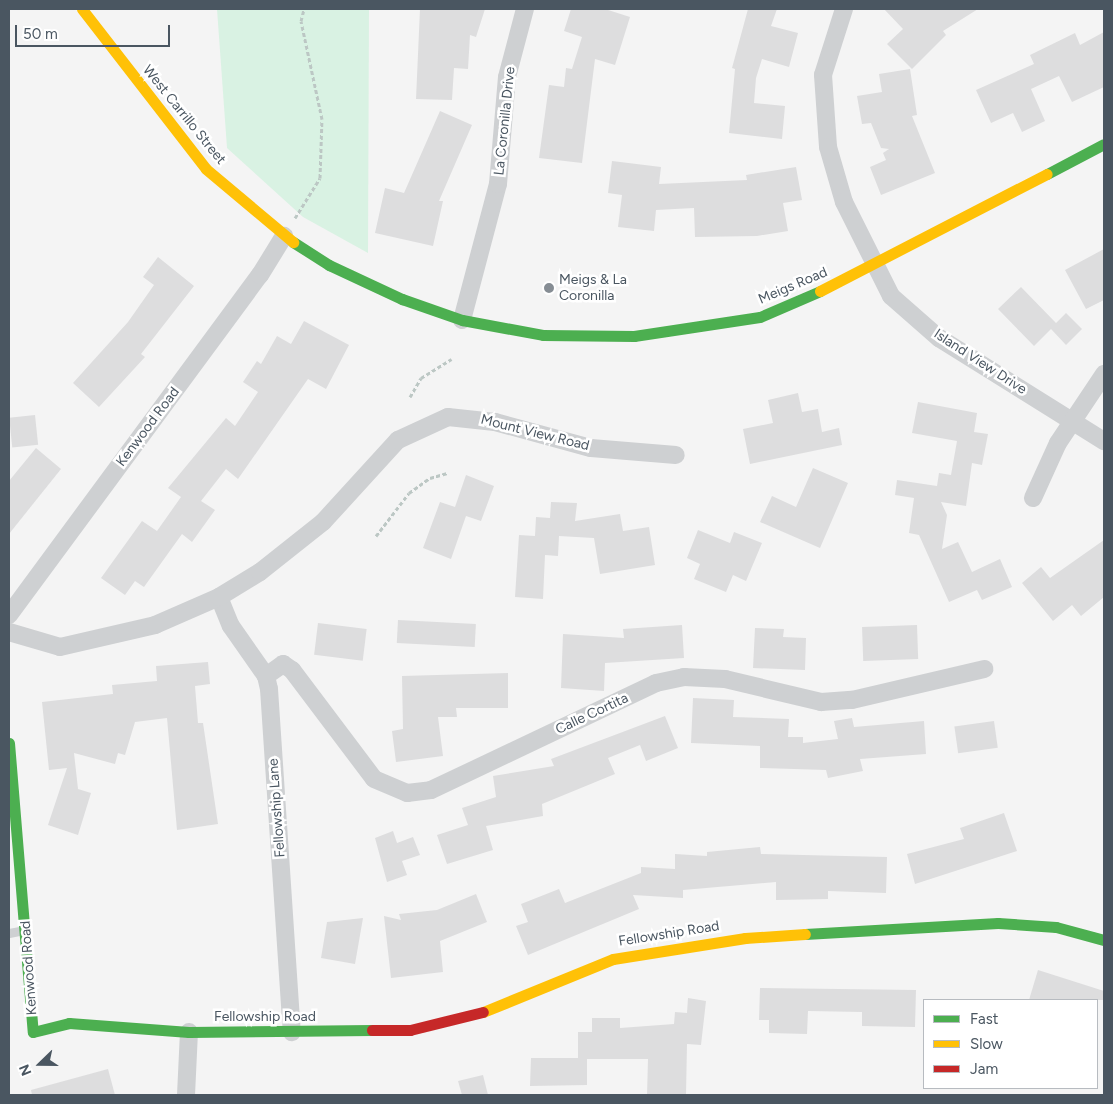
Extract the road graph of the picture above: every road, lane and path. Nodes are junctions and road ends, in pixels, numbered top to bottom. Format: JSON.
{"nodes":[{"id":1,"x":82,"y":9,"type":"edge"},
{"id":2,"x":304,"y":9,"type":"edge"},
{"id":3,"x":525,"y":9,"type":"edge"},
{"id":4,"x":844,"y":9,"type":"edge"},
{"id":5,"x":1104,"y":144,"type":"edge"},
{"id":6,"x":295,"y":218,"type":"dead end"},
{"id":7,"x":284,"y":236,"type":"junction"},
{"id":8,"x":875,"y":265,"type":"junction"},
{"id":9,"x":462,"y":320,"type":"junction"},
{"id":10,"x":451,"y":359,"type":"dead end"},
{"id":11,"x":1104,"y":374,"type":"edge"},
{"id":12,"x":410,"y":397,"type":"dead end"},
{"id":13,"x":1072,"y":420,"type":"junction"},
{"id":14,"x":1104,"y":441,"type":"edge"},
{"id":15,"x":676,"y":456,"type":"dead end"},
{"id":16,"x":447,"y":472,"type":"dead end"},
{"id":17,"x":1033,"y":498,"type":"dead end"},
{"id":18,"x":376,"y":536,"type":"dead end"},
{"id":19,"x":218,"y":597,"type":"junction"},
{"id":20,"x":9,"y":615,"type":"edge"},
{"id":21,"x":9,"y":632,"type":"edge"},
{"id":22,"x":984,"y":669,"type":"dead end"},
{"id":23,"x":266,"y":676,"type":"junction"},
{"id":24,"x":9,"y":743,"type":"edge"},
{"id":25,"x":26,"y":930,"type":"junction"},
{"id":26,"x":9,"y":933,"type":"edge"},
{"id":27,"x":1104,"y":940,"type":"edge"},
{"id":28,"x":189,"y":1032,"type":"junction"},
{"id":29,"x":292,"y":1032,"type":"junction"},
{"id":30,"x":186,"y":1095,"type":"edge"}],
"edges":[{"from":1,"to":7,"type":"street","name":"West Carrillo Street"},
{"from":2,"to":6,"type":"path"},
{"from":3,"to":9,"type":"street","name":"La Coronilla Drive"},
{"from":4,"to":8,"type":"street","name":"Island View Drive"},
{"from":5,"to":8,"type":"street","name":"Meigs Road"},
{"from":7,"to":9,"type":"street","name":"West Carrillo Street"},
{"from":7,"to":20,"type":"street","name":"Kenwood Road"},
{"from":8,"to":9,"type":"street","name":"Meigs Road"},
{"from":8,"to":13,"type":"street","name":"Island View Drive"},
{"from":10,"to":12,"type":"path"},
{"from":11,"to":13,"type":"street"},
{"from":13,"to":14,"type":"street","name":"Island View Drive"},
{"from":13,"to":17,"type":"street"},
{"from":15,"to":19,"type":"street","name":"Mount View Road"},
{"from":16,"to":18,"type":"path"},
{"from":19,"to":21,"type":"street"},
{"from":19,"to":23,"type":"street"},
{"from":22,"to":23,"type":"street","name":"Calle Cortita"},
{"from":23,"to":29,"type":"street","name":"Fellowship Lane"},
{"from":24,"to":25,"type":"street","name":"Kenwood Road"},
{"from":25,"to":26,"type":"lane"},
{"from":25,"to":28,"type":"street","name":"Kenwood Road"},
{"from":27,"to":29,"type":"street","name":"Fellowship Road"},
{"from":28,"to":29,"type":"street","name":"Fellowship Road"},
{"from":28,"to":30,"type":"street"}]}
